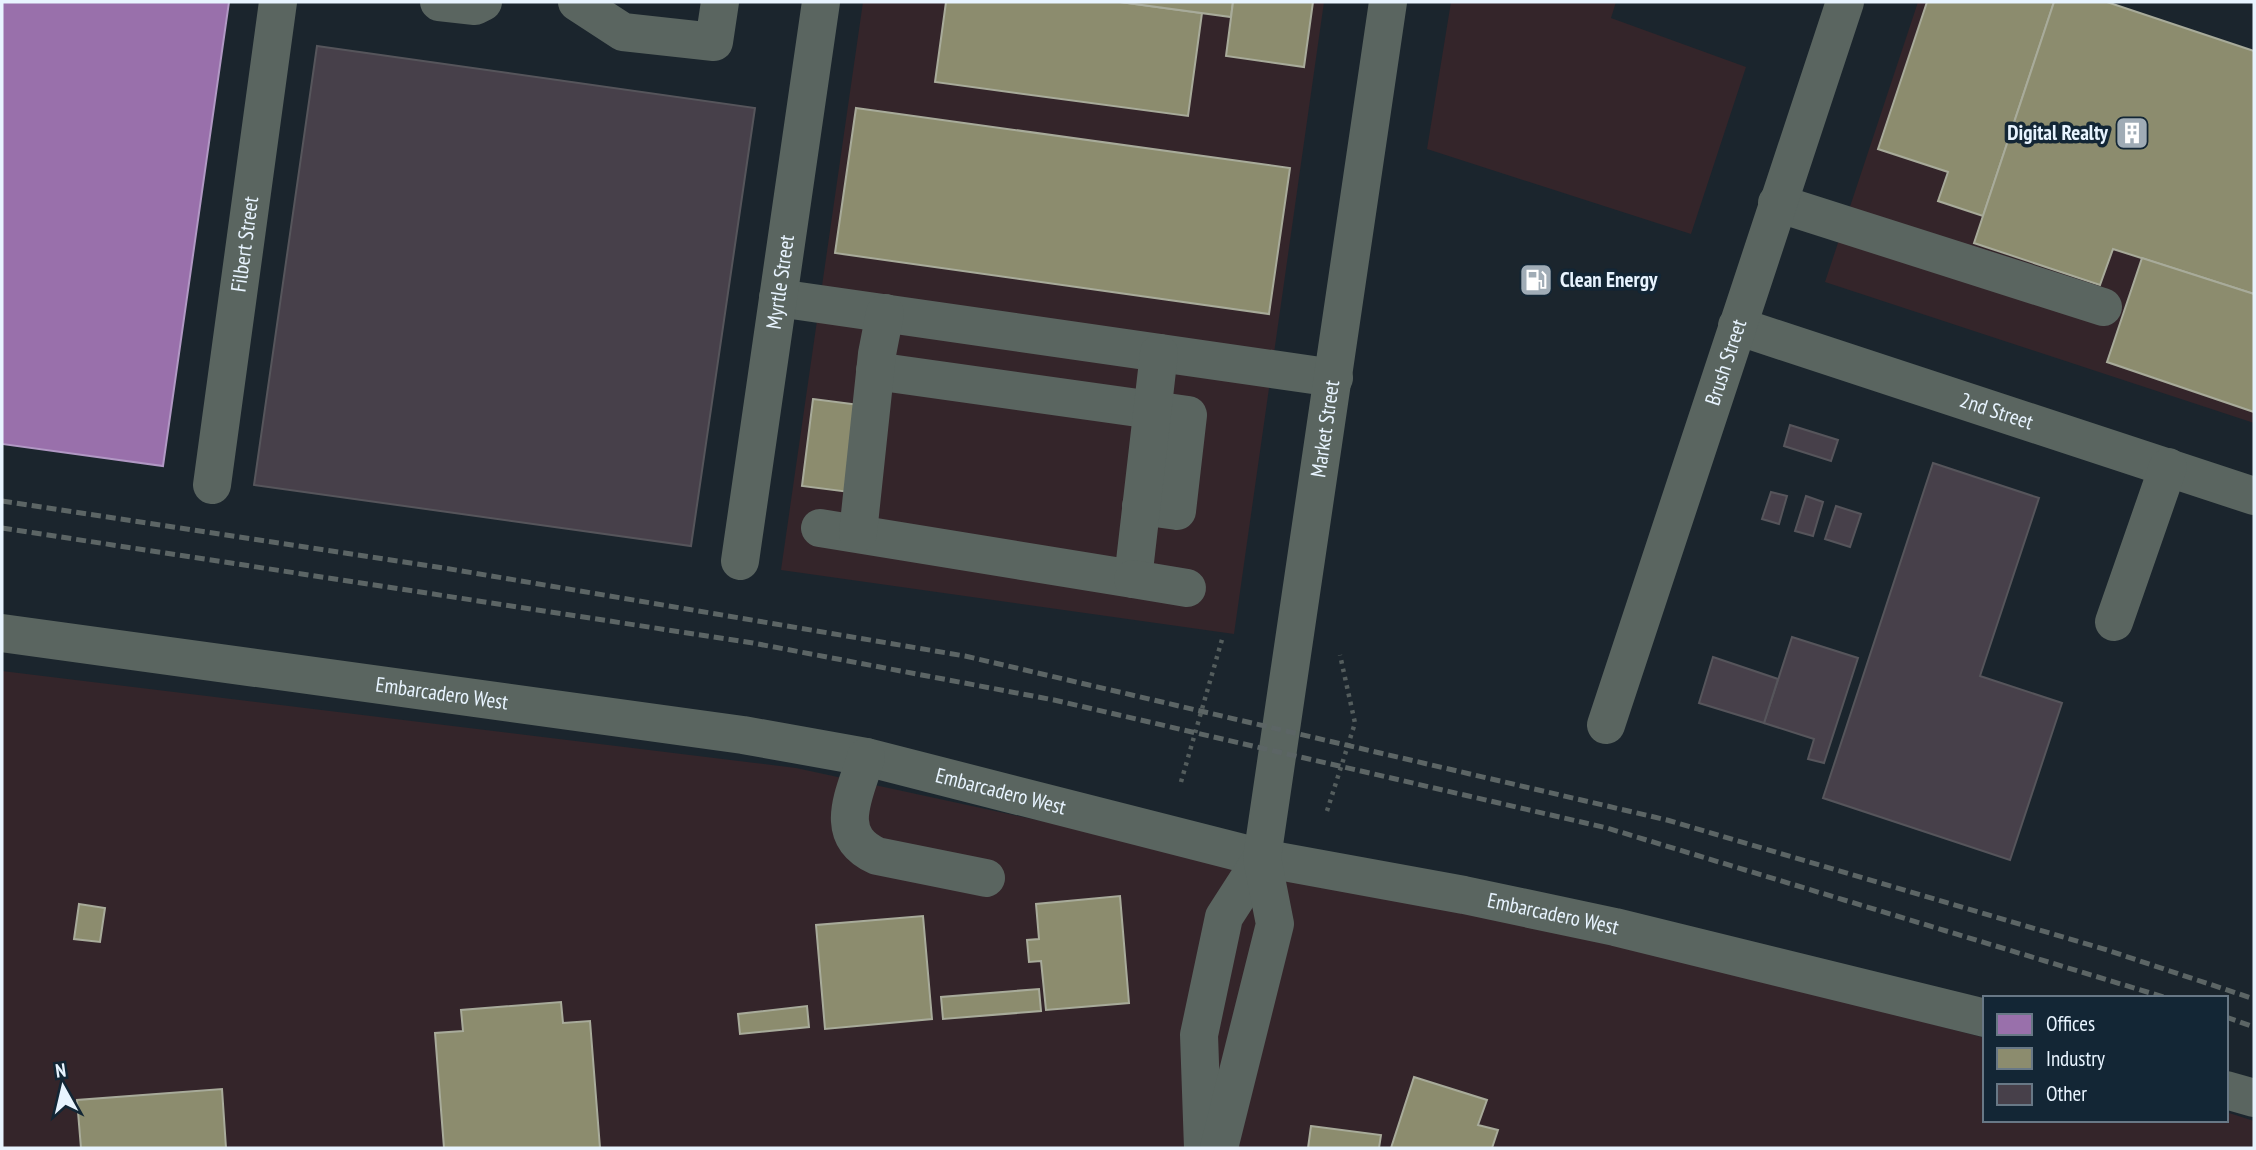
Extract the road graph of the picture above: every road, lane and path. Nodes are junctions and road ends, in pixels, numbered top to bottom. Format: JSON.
{"nodes":[{"id":1,"x":278,"y":2,"type":"edge"},
{"id":2,"x":439,"y":2,"type":"edge"},
{"id":3,"x":482,"y":2,"type":"edge"},
{"id":4,"x":577,"y":2,"type":"edge"},
{"id":5,"x":720,"y":2,"type":"edge"},
{"id":6,"x":821,"y":2,"type":"edge"},
{"id":7,"x":1388,"y":2,"type":"edge"},
{"id":8,"x":1845,"y":2,"type":"edge"},
{"id":9,"x":625,"y":17,"type":"edge"},
{"id":10,"x":1777,"y":203,"type":"junction"},
{"id":11,"x":778,"y":298,"type":"junction"},
{"id":12,"x":2103,"y":307,"type":"dead end"},
{"id":13,"x":885,"y":313,"type":"junction"},
{"id":14,"x":1737,"y":326,"type":"junction"},
{"id":15,"x":1159,"y":353,"type":"junction"},
{"id":16,"x":875,"y":371,"type":"junction"},
{"id":17,"x":1334,"y":378,"type":"junction"},
{"id":18,"x":1151,"y":409,"type":"junction"},
{"id":19,"x":2168,"y":467,"type":"junction"},
{"id":20,"x":212,"y":485,"type":"dead end"},
{"id":21,"x":2254,"y":496,"type":"edge"},
{"id":22,"x":820,"y":528,"type":"dead end"},
{"id":23,"x":858,"y":533,"type":"junction"},
{"id":24,"x":740,"y":561,"type":"dead end"},
{"id":25,"x":1133,"y":579,"type":"junction"},
{"id":26,"x":1186,"y":588,"type":"dead end"},
{"id":27,"x":2114,"y":622,"type":"dead end"},
{"id":28,"x":2,"y":633,"type":"edge"},
{"id":29,"x":1223,"y":636,"type":"dead end"},
{"id":30,"x":1340,"y":654,"type":"dead end"},
{"id":31,"x":1606,"y":725,"type":"dead end"},
{"id":32,"x":866,"y":757,"type":"junction"},
{"id":33,"x":1181,"y":782,"type":"dead end"},
{"id":34,"x":1327,"y":811,"type":"dead end"},
{"id":35,"x":1262,"y":859,"type":"junction"},
{"id":36,"x":986,"y":878,"type":"dead end"},
{"id":37,"x":1983,"y":1018,"type":"edge"},
{"id":38,"x":2228,"y":1091,"type":"edge"},
{"id":39,"x":2254,"y":1098,"type":"edge"},
{"id":40,"x":1203,"y":1148,"type":"edge"},
{"id":41,"x":1219,"y":1148,"type":"edge"}],
"edges":[{"from":1,"to":20,"type":"street","name":"Filbert Street"},
{"from":2,"to":3,"type":"street"},
{"from":4,"to":9,"type":"street"},
{"from":5,"to":9,"type":"street"},
{"from":6,"to":11,"type":"street","name":"Myrtle Street"},
{"from":7,"to":17,"type":"street","name":"Market Street"},
{"from":8,"to":10,"type":"street","name":"Brush Street"},
{"from":10,"to":12,"type":"street"},
{"from":10,"to":14,"type":"street","name":"Brush Street"},
{"from":11,"to":13,"type":"street"},
{"from":11,"to":24,"type":"street","name":"Myrtle Street"},
{"from":13,"to":15,"type":"street"},
{"from":13,"to":16,"type":"street"},
{"from":14,"to":19,"type":"street","name":"2nd Street"},
{"from":14,"to":31,"type":"street","name":"Brush Street"},
{"from":15,"to":17,"type":"street"},
{"from":15,"to":18,"type":"street"},
{"from":16,"to":18,"type":"street"},
{"from":16,"to":23,"type":"street"},
{"from":17,"to":35,"type":"street","name":"Market Street"},
{"from":18,"to":25,"type":"street"},
{"from":19,"to":21,"type":"street","name":"2nd Street"},
{"from":19,"to":27,"type":"street"},
{"from":22,"to":23,"type":"street"},
{"from":23,"to":25,"type":"street"},
{"from":25,"to":26,"type":"street"},
{"from":28,"to":32,"type":"street","name":"Embarcadero West"},
{"from":29,"to":33,"type":"path"},
{"from":30,"to":34,"type":"path"},
{"from":32,"to":35,"type":"street","name":"Embarcadero West"},
{"from":32,"to":36,"type":"street"},
{"from":35,"to":37,"type":"street","name":"Embarcadero West"},
{"from":35,"to":40,"type":"street"},
{"from":35,"to":41,"type":"street"},
{"from":38,"to":39,"type":"street"}]}
